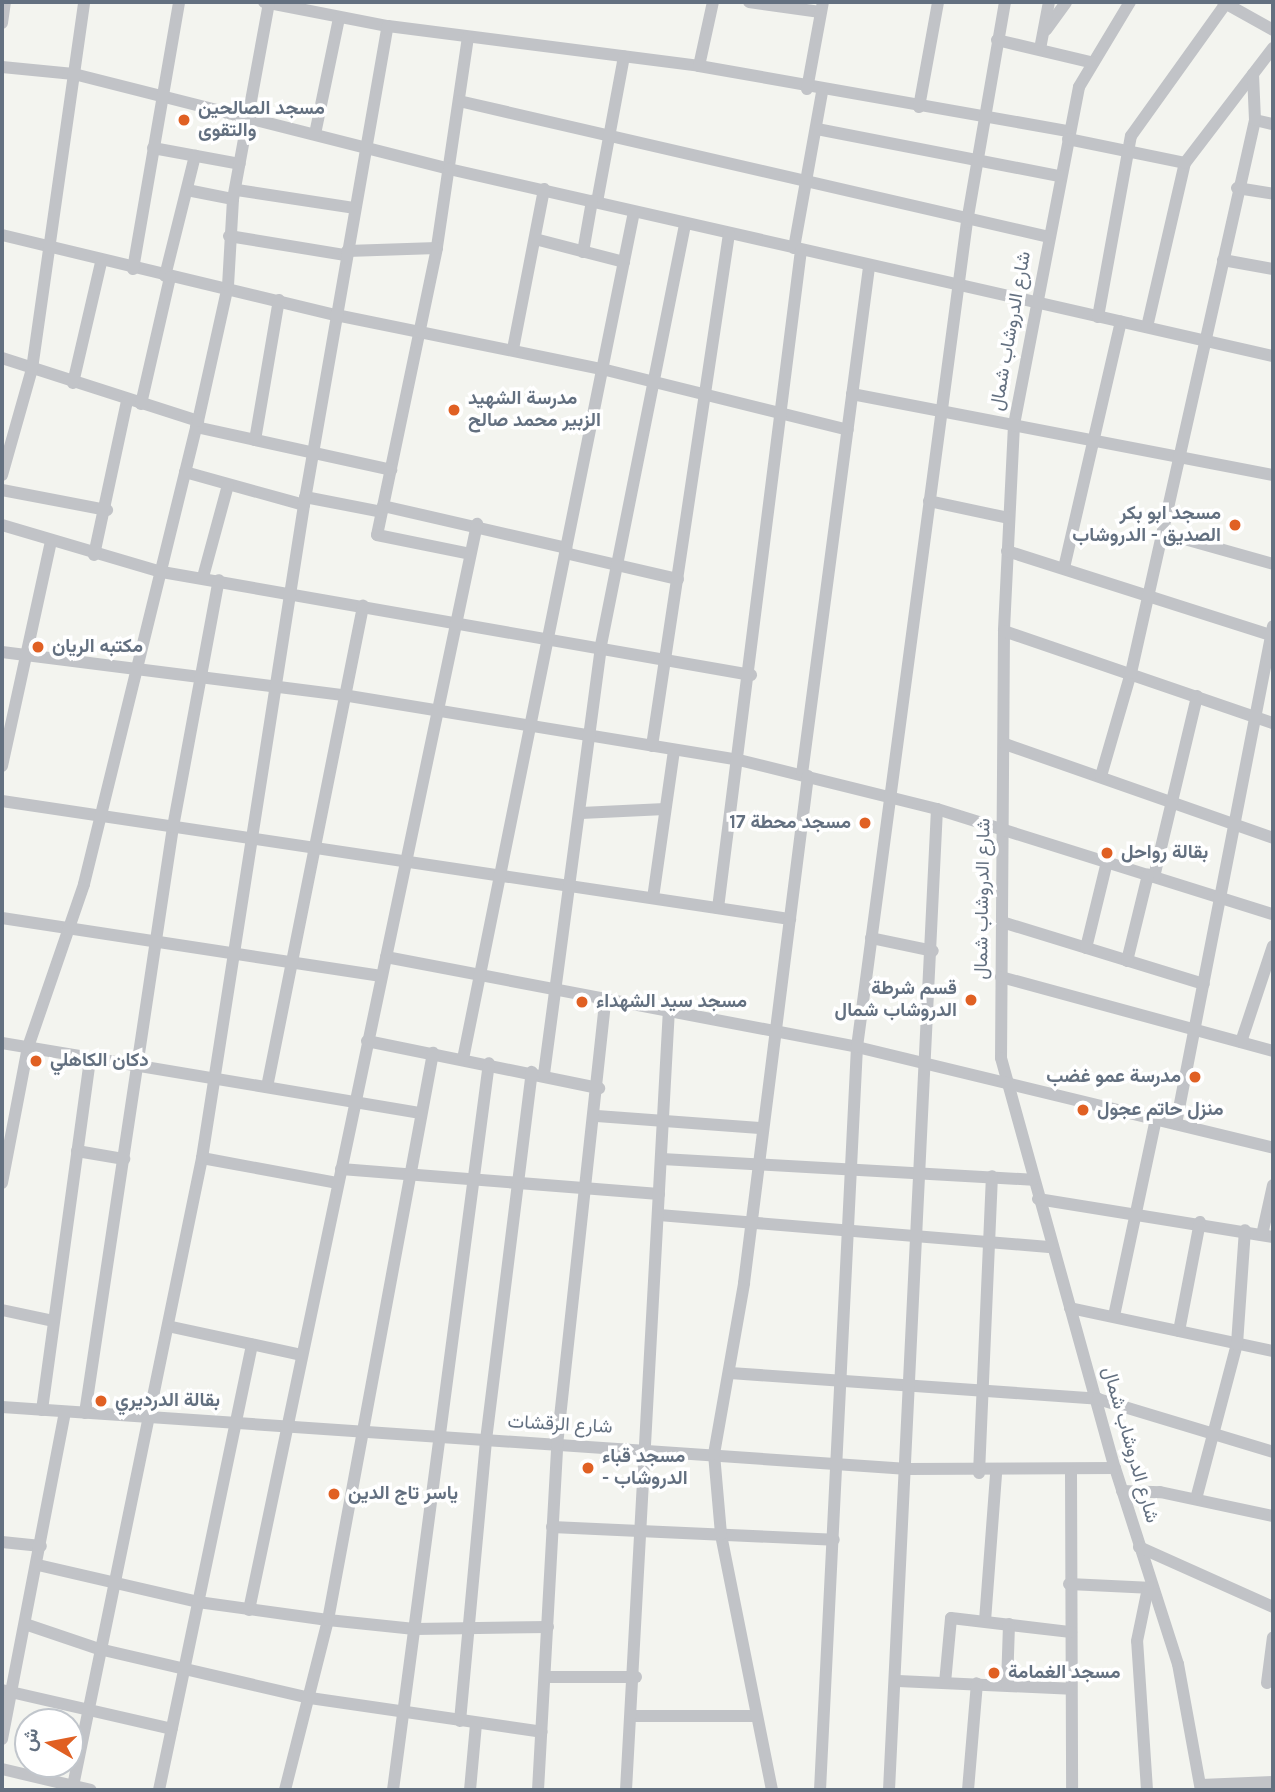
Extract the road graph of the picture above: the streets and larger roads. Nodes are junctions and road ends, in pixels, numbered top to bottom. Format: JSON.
{"nodes":[{"id":1,"x":5,"y":2,"type":"edge"},
{"id":2,"x":84,"y":2,"type":"edge"},
{"id":3,"x":179,"y":2,"type":"edge"},
{"id":4,"x":267,"y":2,"type":"edge"},
{"id":5,"x":713,"y":2,"type":"edge"},
{"id":6,"x":749,"y":2,"type":"edge"},
{"id":7,"x":938,"y":2,"type":"edge"},
{"id":8,"x":1005,"y":2,"type":"edge"},
{"id":9,"x":1049,"y":2,"type":"edge"},
{"id":10,"x":1066,"y":2,"type":"edge"},
{"id":11,"x":1130,"y":2,"type":"edge"},
{"id":12,"x":1225,"y":2,"type":"edge"},
{"id":13,"x":821,"y":7,"type":"edge"},
{"id":14,"x":340,"y":18,"type":"junction"},
{"id":15,"x":2,"y":23,"type":"edge"},
{"id":16,"x":388,"y":26,"type":"junction"},
{"id":17,"x":1273,"y":30,"type":"edge"},
{"id":18,"x":1043,"y":35,"type":"junction"},
{"id":19,"x":468,"y":37,"type":"junction"},
{"id":20,"x":997,"y":40,"type":"junction"},
{"id":21,"x":1273,"y":48,"type":"edge"},
{"id":22,"x":1040,"y":49,"type":"junction"},
{"id":23,"x":624,"y":56,"type":"junction"},
{"id":24,"x":1090,"y":62,"type":"junction"},
{"id":25,"x":2,"y":66,"type":"edge"},
{"id":26,"x":699,"y":66,"type":"junction"},
{"id":27,"x":75,"y":74,"type":"junction"},
{"id":28,"x":1253,"y":74,"type":"junction"},
{"id":29,"x":807,"y":89,"type":"junction"},
{"id":30,"x":822,"y":92,"type":"junction"},
{"id":31,"x":164,"y":97,"type":"junction"},
{"id":32,"x":459,"y":101,"type":"junction"},
{"id":33,"x":919,"y":107,"type":"junction"},
{"id":34,"x":985,"y":119,"type":"junction"},
{"id":35,"x":247,"y":120,"type":"junction"},
{"id":36,"x":1255,"y":120,"type":"junction"},
{"id":37,"x":1273,"y":124,"type":"edge"},
{"id":38,"x":817,"y":129,"type":"junction"},
{"id":39,"x":609,"y":131,"type":"junction"},
{"id":40,"x":315,"y":134,"type":"junction"},
{"id":41,"x":1068,"y":135,"type":"junction"},
{"id":42,"x":364,"y":145,"type":"junction"},
{"id":43,"x":153,"y":148,"type":"junction"},
{"id":44,"x":1128,"y":151,"type":"junction"},
{"id":45,"x":195,"y":156,"type":"junction"},
{"id":46,"x":978,"y":162,"type":"junction"},
{"id":47,"x":1185,"y":163,"type":"junction"},
{"id":48,"x":240,"y":164,"type":"junction"},
{"id":49,"x":449,"y":169,"type":"junction"},
{"id":50,"x":1059,"y":176,"type":"junction"},
{"id":51,"x":805,"y":185,"type":"junction"},
{"id":52,"x":1237,"y":188,"type":"junction"},
{"id":53,"x":544,"y":189,"type":"junction"},
{"id":54,"x":187,"y":190,"type":"junction"},
{"id":55,"x":235,"y":194,"type":"junction"},
{"id":56,"x":1273,"y":194,"type":"edge"},
{"id":57,"x":595,"y":201,"type":"junction"},
{"id":58,"x":354,"y":208,"type":"junction"},
{"id":59,"x":634,"y":212,"type":"junction"},
{"id":60,"x":967,"y":222,"type":"junction"},
{"id":61,"x":685,"y":223,"type":"junction"},
{"id":62,"x":729,"y":234,"type":"junction"},
{"id":63,"x":2,"y":235,"type":"edge"},
{"id":64,"x":229,"y":236,"type":"junction"},
{"id":65,"x":1049,"y":237,"type":"junction"},
{"id":66,"x":535,"y":239,"type":"junction"},
{"id":67,"x":437,"y":248,"type":"junction"},
{"id":68,"x":798,"y":249,"type":"junction"},
{"id":69,"x":51,"y":250,"type":"junction"},
{"id":70,"x":583,"y":251,"type":"junction"},
{"id":71,"x":346,"y":253,"type":"junction"},
{"id":72,"x":1223,"y":260,"type":"junction"},
{"id":73,"x":624,"y":262,"type":"junction"},
{"id":74,"x":101,"y":263,"type":"junction"},
{"id":75,"x":869,"y":267,"type":"junction"},
{"id":76,"x":132,"y":269,"type":"junction"},
{"id":77,"x":1273,"y":269,"type":"edge"},
{"id":78,"x":167,"y":276,"type":"junction"},
{"id":79,"x":228,"y":286,"type":"junction"},
{"id":80,"x":958,"y":286,"type":"junction"},
{"id":81,"x":279,"y":300,"type":"junction"},
{"id":82,"x":1035,"y":302,"type":"junction"},
{"id":83,"x":336,"y":315,"type":"junction"},
{"id":84,"x":1098,"y":317,"type":"junction"},
{"id":85,"x":1121,"y":322,"type":"junction"},
{"id":86,"x":1147,"y":327,"type":"junction"},
{"id":87,"x":420,"y":330,"type":"junction"},
{"id":88,"x":1204,"y":340,"type":"junction"},
{"id":89,"x":513,"y":349,"type":"junction"},
{"id":90,"x":1273,"y":356,"type":"edge"},
{"id":91,"x":2,"y":358,"type":"edge"},
{"id":92,"x":32,"y":369,"type":"junction"},
{"id":93,"x":602,"y":369,"type":"junction"},
{"id":94,"x":73,"y":383,"type":"junction"},
{"id":95,"x":656,"y":384,"type":"junction"},
{"id":96,"x":852,"y":394,"type":"junction"},
{"id":97,"x":704,"y":399,"type":"junction"},
{"id":98,"x":127,"y":401,"type":"junction"},
{"id":99,"x":141,"y":404,"type":"junction"},
{"id":100,"x":942,"y":409,"type":"junction"},
{"id":101,"x":783,"y":415,"type":"junction"},
{"id":102,"x":197,"y":424,"type":"junction"},
{"id":103,"x":1014,"y":425,"type":"junction"},
{"id":104,"x":848,"y":430,"type":"junction"},
{"id":105,"x":1093,"y":438,"type":"junction"},
{"id":106,"x":255,"y":440,"type":"junction"},
{"id":107,"x":312,"y":453,"type":"junction"},
{"id":108,"x":1180,"y":455,"type":"junction"},
{"id":109,"x":391,"y":470,"type":"junction"},
{"id":110,"x":185,"y":472,"type":"junction"},
{"id":111,"x":2,"y":475,"type":"edge"},
{"id":112,"x":1273,"y":475,"type":"edge"},
{"id":113,"x":228,"y":485,"type":"junction"},
{"id":114,"x":2,"y":490,"type":"edge"},
{"id":115,"x":304,"y":501,"type":"junction"},
{"id":116,"x":929,"y":501,"type":"junction"},
{"id":117,"x":383,"y":509,"type":"junction"},
{"id":118,"x":107,"y":510,"type":"junction"},
{"id":119,"x":1008,"y":518,"type":"junction"},
{"id":120,"x":477,"y":524,"type":"junction"},
{"id":121,"x":2,"y":526,"type":"edge"},
{"id":122,"x":1163,"y":533,"type":"junction"},
{"id":123,"x":51,"y":542,"type":"junction"},
{"id":124,"x":565,"y":551,"type":"junction"},
{"id":125,"x":1007,"y":551,"type":"junction"},
{"id":126,"x":470,"y":554,"type":"junction"},
{"id":127,"x":94,"y":555,"type":"junction"},
{"id":128,"x":617,"y":564,"type":"junction"},
{"id":129,"x":1273,"y":564,"type":"edge"},
{"id":130,"x":1064,"y":568,"type":"junction"},
{"id":131,"x":162,"y":572,"type":"junction"},
{"id":132,"x":203,"y":577,"type":"junction"},
{"id":133,"x":678,"y":579,"type":"junction"},
{"id":134,"x":219,"y":580,"type":"junction"},
{"id":135,"x":291,"y":592,"type":"junction"},
{"id":136,"x":1149,"y":596,"type":"junction"},
{"id":137,"x":363,"y":605,"type":"junction"},
{"id":138,"x":456,"y":620,"type":"junction"},
{"id":139,"x":1004,"y":631,"type":"junction"},
{"id":140,"x":1273,"y":633,"type":"edge"},
{"id":141,"x":547,"y":637,"type":"junction"},
{"id":142,"x":601,"y":645,"type":"junction"},
{"id":143,"x":2,"y":652,"type":"edge"},
{"id":144,"x":25,"y":655,"type":"junction"},
{"id":145,"x":667,"y":660,"type":"junction"},
{"id":146,"x":136,"y":670,"type":"junction"},
{"id":147,"x":1131,"y":673,"type":"junction"},
{"id":148,"x":751,"y":675,"type":"junction"},
{"id":149,"x":199,"y":678,"type":"junction"},
{"id":150,"x":275,"y":686,"type":"junction"},
{"id":151,"x":343,"y":695,"type":"junction"},
{"id":152,"x":1197,"y":695,"type":"junction"},
{"id":153,"x":438,"y":710,"type":"junction"},
{"id":154,"x":1256,"y":716,"type":"junction"},
{"id":155,"x":1273,"y":723,"type":"edge"},
{"id":156,"x":529,"y":726,"type":"junction"},
{"id":157,"x":589,"y":735,"type":"junction"},
{"id":158,"x":1005,"y":744,"type":"junction"},
{"id":159,"x":652,"y":746,"type":"junction"},
{"id":160,"x":674,"y":751,"type":"junction"},
{"id":161,"x":739,"y":760,"type":"junction"},
{"id":162,"x":2,"y":766,"type":"edge"},
{"id":163,"x":805,"y":775,"type":"junction"},
{"id":164,"x":1101,"y":776,"type":"junction"},
{"id":165,"x":887,"y":797,"type":"junction"},
{"id":166,"x":2,"y":801,"type":"edge"},
{"id":167,"x":1173,"y":803,"type":"junction"},
{"id":168,"x":665,"y":809,"type":"junction"},
{"id":169,"x":937,"y":809,"type":"junction"},
{"id":170,"x":581,"y":813,"type":"junction"},
{"id":171,"x":97,"y":819,"type":"junction"},
{"id":172,"x":1232,"y":824,"type":"junction"},
{"id":173,"x":173,"y":827,"type":"junction"},
{"id":174,"x":1004,"y":829,"type":"junction"},
{"id":175,"x":251,"y":838,"type":"junction"},
{"id":176,"x":1273,"y":838,"type":"edge"},
{"id":177,"x":314,"y":845,"type":"junction"},
{"id":178,"x":405,"y":857,"type":"junction"},
{"id":179,"x":1107,"y":862,"type":"junction"},
{"id":180,"x":497,"y":874,"type":"junction"},
{"id":181,"x":1151,"y":876,"type":"junction"},
{"id":182,"x":570,"y":885,"type":"junction"},
{"id":183,"x":653,"y":898,"type":"junction"},
{"id":184,"x":1219,"y":898,"type":"junction"},
{"id":185,"x":718,"y":908,"type":"junction"},
{"id":186,"x":1273,"y":914,"type":"edge"},
{"id":187,"x":2,"y":918,"type":"edge"},
{"id":188,"x":790,"y":919,"type":"junction"},
{"id":189,"x":1002,"y":922,"type":"junction"},
{"id":190,"x":70,"y":926,"type":"junction"},
{"id":191,"x":871,"y":938,"type":"junction"},
{"id":192,"x":156,"y":942,"type":"junction"},
{"id":193,"x":1273,"y":946,"type":"edge"},
{"id":194,"x":1086,"y":948,"type":"junction"},
{"id":195,"x":235,"y":951,"type":"junction"},
{"id":196,"x":933,"y":951,"type":"junction"},
{"id":197,"x":386,"y":957,"type":"junction"},
{"id":198,"x":291,"y":960,"type":"junction"},
{"id":199,"x":1127,"y":961,"type":"junction"},
{"id":200,"x":479,"y":974,"type":"junction"},
{"id":201,"x":1269,"y":974,"type":"edge"},
{"id":202,"x":380,"y":976,"type":"junction"},
{"id":203,"x":1001,"y":977,"type":"junction"},
{"id":204,"x":1203,"y":984,"type":"junction"},
{"id":205,"x":555,"y":988,"type":"junction"},
{"id":206,"x":606,"y":997,"type":"junction"},
{"id":207,"x":669,"y":1008,"type":"junction"},
{"id":208,"x":774,"y":1029,"type":"junction"},
{"id":209,"x":1195,"y":1029,"type":"junction"},
{"id":210,"x":367,"y":1041,"type":"junction"},
{"id":211,"x":1241,"y":1042,"type":"junction"},
{"id":212,"x":2,"y":1043,"type":"edge"},
{"id":213,"x":857,"y":1046,"type":"junction"},
{"id":214,"x":28,"y":1047,"type":"junction"},
{"id":215,"x":1273,"y":1051,"type":"edge"},
{"id":216,"x":433,"y":1053,"type":"junction"},
{"id":217,"x":90,"y":1058,"type":"junction"},
{"id":218,"x":463,"y":1059,"type":"junction"},
{"id":219,"x":489,"y":1063,"type":"junction"},
{"id":220,"x":929,"y":1064,"type":"junction"},
{"id":221,"x":138,"y":1067,"type":"junction"},
{"id":222,"x":538,"y":1073,"type":"junction"},
{"id":223,"x":214,"y":1078,"type":"junction"},
{"id":224,"x":1004,"y":1084,"type":"junction"},
{"id":225,"x":267,"y":1087,"type":"junction"},
{"id":226,"x":599,"y":1088,"type":"junction"},
{"id":227,"x":356,"y":1101,"type":"junction"},
{"id":228,"x":419,"y":1113,"type":"junction"},
{"id":229,"x":597,"y":1116,"type":"junction"},
{"id":230,"x":1156,"y":1119,"type":"junction"},
{"id":231,"x":664,"y":1122,"type":"junction"},
{"id":232,"x":1176,"y":1124,"type":"junction"},
{"id":233,"x":760,"y":1128,"type":"junction"},
{"id":234,"x":1273,"y":1148,"type":"edge"},
{"id":235,"x":77,"y":1151,"type":"junction"},
{"id":236,"x":202,"y":1158,"type":"junction"},
{"id":237,"x":124,"y":1159,"type":"junction"},
{"id":238,"x":662,"y":1159,"type":"junction"},
{"id":239,"x":757,"y":1164,"type":"junction"},
{"id":240,"x":851,"y":1167,"type":"junction"},
{"id":241,"x":341,"y":1169,"type":"junction"},
{"id":242,"x":923,"y":1172,"type":"junction"},
{"id":243,"x":992,"y":1176,"type":"junction"},
{"id":244,"x":407,"y":1177,"type":"junction"},
{"id":245,"x":473,"y":1177,"type":"junction"},
{"id":246,"x":517,"y":1180,"type":"junction"},
{"id":247,"x":1032,"y":1180,"type":"junction"},
{"id":248,"x":2,"y":1183,"type":"edge"},
{"id":249,"x":337,"y":1183,"type":"junction"},
{"id":250,"x":1273,"y":1185,"type":"edge"},
{"id":251,"x":590,"y":1188,"type":"junction"},
{"id":252,"x":659,"y":1194,"type":"junction"},
{"id":253,"x":1038,"y":1199,"type":"junction"},
{"id":254,"x":1134,"y":1211,"type":"junction"},
{"id":255,"x":659,"y":1215,"type":"junction"},
{"id":256,"x":1200,"y":1222,"type":"junction"},
{"id":257,"x":750,"y":1226,"type":"junction"},
{"id":258,"x":1245,"y":1230,"type":"junction"},
{"id":259,"x":848,"y":1235,"type":"junction"},
{"id":260,"x":1268,"y":1236,"type":"edge"},
{"id":261,"x":920,"y":1239,"type":"junction"},
{"id":262,"x":991,"y":1243,"type":"junction"},
{"id":263,"x":1052,"y":1247,"type":"junction"},
{"id":264,"x":1070,"y":1308,"type":"junction"},
{"id":265,"x":2,"y":1310,"type":"edge"},
{"id":266,"x":1114,"y":1316,"type":"junction"},
{"id":267,"x":53,"y":1321,"type":"junction"},
{"id":268,"x":172,"y":1327,"type":"junction"},
{"id":269,"x":1179,"y":1331,"type":"junction"},
{"id":270,"x":1237,"y":1344,"type":"junction"},
{"id":271,"x":252,"y":1345,"type":"junction"},
{"id":272,"x":1273,"y":1351,"type":"edge"},
{"id":273,"x":301,"y":1355,"type":"junction"},
{"id":274,"x":730,"y":1374,"type":"junction"},
{"id":275,"x":842,"y":1383,"type":"junction"},
{"id":276,"x":909,"y":1387,"type":"junction"},
{"id":277,"x":985,"y":1394,"type":"junction"},
{"id":278,"x":1098,"y":1399,"type":"junction"},
{"id":279,"x":2,"y":1407,"type":"edge"},
{"id":280,"x":42,"y":1410,"type":"junction"},
{"id":281,"x":65,"y":1412,"type":"junction"},
{"id":282,"x":85,"y":1413,"type":"junction"},
{"id":283,"x":151,"y":1417,"type":"junction"},
{"id":284,"x":237,"y":1422,"type":"junction"},
{"id":285,"x":284,"y":1425,"type":"junction"},
{"id":286,"x":364,"y":1430,"type":"junction"},
{"id":287,"x":1216,"y":1436,"type":"junction"},
{"id":288,"x":440,"y":1437,"type":"junction"},
{"id":289,"x":486,"y":1440,"type":"junction"},
{"id":290,"x":557,"y":1445,"type":"junction"},
{"id":291,"x":645,"y":1449,"type":"junction"},
{"id":292,"x":1273,"y":1452,"type":"edge"},
{"id":293,"x":714,"y":1454,"type":"junction"},
{"id":294,"x":838,"y":1464,"type":"junction"},
{"id":295,"x":1115,"y":1468,"type":"junction"},
{"id":296,"x":908,"y":1469,"type":"junction"},
{"id":297,"x":1071,"y":1472,"type":"junction"},
{"id":298,"x":979,"y":1473,"type":"junction"},
{"id":299,"x":996,"y":1473,"type":"junction"},
{"id":300,"x":1122,"y":1491,"type":"junction"},
{"id":301,"x":1196,"y":1499,"type":"junction"},
{"id":302,"x":1273,"y":1516,"type":"edge"},
{"id":303,"x":552,"y":1527,"type":"junction"},
{"id":304,"x":640,"y":1532,"type":"junction"},
{"id":305,"x":721,"y":1534,"type":"junction"},
{"id":306,"x":834,"y":1540,"type":"junction"},
{"id":307,"x":2,"y":1542,"type":"edge"},
{"id":308,"x":41,"y":1546,"type":"junction"},
{"id":309,"x":1139,"y":1547,"type":"junction"},
{"id":310,"x":37,"y":1565,"type":"junction"},
{"id":311,"x":114,"y":1584,"type":"junction"},
{"id":312,"x":1069,"y":1584,"type":"junction"},
{"id":313,"x":1150,"y":1588,"type":"junction"},
{"id":314,"x":198,"y":1602,"type":"junction"},
{"id":315,"x":1273,"y":1607,"type":"edge"},
{"id":316,"x":249,"y":1610,"type":"junction"},
{"id":317,"x":328,"y":1620,"type":"junction"},
{"id":318,"x":985,"y":1621,"type":"junction"},
{"id":319,"x":26,"y":1624,"type":"junction"},
{"id":320,"x":1009,"y":1624,"type":"junction"},
{"id":321,"x":548,"y":1627,"type":"junction"},
{"id":322,"x":415,"y":1629,"type":"junction"},
{"id":323,"x":471,"y":1630,"type":"junction"},
{"id":324,"x":1071,"y":1632,"type":"junction"},
{"id":325,"x":1273,"y":1637,"type":"edge"},
{"id":326,"x":99,"y":1649,"type":"junction"},
{"id":327,"x":186,"y":1669,"type":"junction"},
{"id":328,"x":547,"y":1677,"type":"junction"},
{"id":329,"x":636,"y":1677,"type":"junction"},
{"id":330,"x":898,"y":1681,"type":"junction"},
{"id":331,"x":945,"y":1683,"type":"junction"},
{"id":332,"x":977,"y":1683,"type":"junction"},
{"id":333,"x":1267,"y":1683,"type":"dead end"},
{"id":334,"x":1007,"y":1685,"type":"junction"},
{"id":335,"x":1071,"y":1689,"type":"junction"},
{"id":336,"x":7,"y":1691,"type":"edge"},
{"id":337,"x":310,"y":1698,"type":"junction"},
{"id":338,"x":88,"y":1710,"type":"junction"},
{"id":339,"x":404,"y":1714,"type":"junction"},
{"id":340,"x":635,"y":1716,"type":"junction"},
{"id":341,"x":756,"y":1716,"type":"junction"},
{"id":342,"x":460,"y":1721,"type":"junction"},
{"id":343,"x":476,"y":1724,"type":"junction"},
{"id":344,"x":172,"y":1729,"type":"junction"},
{"id":345,"x":542,"y":1732,"type":"junction"},
{"id":346,"x":2,"y":1740,"type":"edge"},
{"id":347,"x":40,"y":1778,"type":"edge"},
{"id":348,"x":1273,"y":1782,"type":"edge"},
{"id":349,"x":73,"y":1786,"type":"junction"},
{"id":350,"x":1201,"y":1787,"type":"edge"},
{"id":351,"x":91,"y":1790,"type":"edge"},
{"id":352,"x":159,"y":1790,"type":"edge"},
{"id":353,"x":285,"y":1790,"type":"edge"},
{"id":354,"x":393,"y":1790,"type":"edge"},
{"id":355,"x":470,"y":1790,"type":"edge"},
{"id":356,"x":538,"y":1790,"type":"edge"},
{"id":357,"x":626,"y":1790,"type":"edge"},
{"id":358,"x":772,"y":1790,"type":"edge"},
{"id":359,"x":820,"y":1790,"type":"edge"},
{"id":360,"x":890,"y":1790,"type":"edge"},
{"id":361,"x":968,"y":1790,"type":"edge"},
{"id":362,"x":1072,"y":1790,"type":"edge"},
{"id":363,"x":1147,"y":1790,"type":"edge"}],
"edges":[{"from":1,"to":15,"type":"street"},
{"from":2,"to":27,"type":"street"},
{"from":3,"to":31,"type":"street"},
{"from":4,"to":14,"type":"street"},
{"from":4,"to":35,"type":"street"},
{"from":5,"to":26,"type":"street"},
{"from":6,"to":13,"type":"street"},
{"from":7,"to":33,"type":"street"},
{"from":8,"to":20,"type":"street"},
{"from":9,"to":18,"type":"street"},
{"from":10,"to":18,"type":"street"},
{"from":11,"to":24,"type":"street","name":"شارع الدروشاب شمال"},
{"from":12,"to":17,"type":"street"},
{"from":12,"to":44,"type":"street"},
{"from":13,"to":29,"type":"street"},
{"from":14,"to":16,"type":"street"},
{"from":14,"to":40,"type":"street"},
{"from":16,"to":19,"type":"street"},
{"from":16,"to":42,"type":"street"},
{"from":18,"to":22,"type":"street"},
{"from":19,"to":23,"type":"street"},
{"from":19,"to":32,"type":"street"},
{"from":20,"to":22,"type":"street"},
{"from":20,"to":34,"type":"street"},
{"from":21,"to":28,"type":"street"},
{"from":22,"to":24,"type":"street"},
{"from":23,"to":26,"type":"street"},
{"from":23,"to":39,"type":"street"},
{"from":24,"to":41,"type":"street","name":"شارع الدروشاب شمال"},
{"from":25,"to":27,"type":"street"},
{"from":26,"to":29,"type":"street"},
{"from":27,"to":31,"type":"street"},
{"from":27,"to":69,"type":"street"},
{"from":28,"to":36,"type":"street"},
{"from":28,"to":47,"type":"street"},
{"from":29,"to":30,"type":"street"},
{"from":30,"to":33,"type":"street"},
{"from":30,"to":38,"type":"street"},
{"from":31,"to":35,"type":"street"},
{"from":31,"to":43,"type":"street"},
{"from":32,"to":39,"type":"street"},
{"from":32,"to":49,"type":"street"},
{"from":33,"to":34,"type":"street"},
{"from":34,"to":41,"type":"street"},
{"from":34,"to":46,"type":"street"},
{"from":35,"to":40,"type":"street"},
{"from":35,"to":48,"type":"street"},
{"from":36,"to":37,"type":"street"},
{"from":36,"to":52,"type":"street"},
{"from":38,"to":46,"type":"street"},
{"from":38,"to":51,"type":"street"},
{"from":39,"to":51,"type":"street"},
{"from":39,"to":57,"type":"street"},
{"from":40,"to":42,"type":"street"},
{"from":41,"to":44,"type":"street"},
{"from":41,"to":50,"type":"street","name":"شارع الدروشاب شمال"},
{"from":42,"to":49,"type":"street"},
{"from":42,"to":58,"type":"street"},
{"from":43,"to":45,"type":"street"},
{"from":43,"to":76,"type":"street"},
{"from":44,"to":47,"type":"street"},
{"from":44,"to":84,"type":"street"},
{"from":45,"to":48,"type":"street"},
{"from":45,"to":54,"type":"street"},
{"from":46,"to":50,"type":"street"},
{"from":46,"to":60,"type":"street"},
{"from":47,"to":86,"type":"street"},
{"from":48,"to":55,"type":"street"},
{"from":49,"to":53,"type":"street"},
{"from":49,"to":67,"type":"street"},
{"from":50,"to":65,"type":"street","name":"شارع الدروشاب شمال"},
{"from":51,"to":60,"type":"street"},
{"from":51,"to":68,"type":"street"},
{"from":52,"to":56,"type":"street"},
{"from":52,"to":72,"type":"street"},
{"from":53,"to":57,"type":"street"},
{"from":53,"to":66,"type":"street"},
{"from":54,"to":55,"type":"street"},
{"from":54,"to":78,"type":"street"},
{"from":55,"to":58,"type":"street"},
{"from":55,"to":64,"type":"street"},
{"from":57,"to":59,"type":"street"},
{"from":57,"to":70,"type":"street"},
{"from":58,"to":71,"type":"street"},
{"from":59,"to":61,"type":"street"},
{"from":59,"to":73,"type":"street"},
{"from":60,"to":65,"type":"street"},
{"from":60,"to":80,"type":"street"},
{"from":61,"to":62,"type":"street"},
{"from":61,"to":95,"type":"street"},
{"from":62,"to":68,"type":"street"},
{"from":62,"to":97,"type":"street"},
{"from":63,"to":69,"type":"street"},
{"from":64,"to":71,"type":"street"},
{"from":64,"to":79,"type":"street"},
{"from":65,"to":82,"type":"street","name":"شارع الدروشاب شمال"},
{"from":66,"to":70,"type":"street"},
{"from":66,"to":89,"type":"street"},
{"from":67,"to":71,"type":"street"},
{"from":67,"to":87,"type":"street"},
{"from":68,"to":75,"type":"street"},
{"from":68,"to":101,"type":"street"},
{"from":69,"to":74,"type":"street"},
{"from":69,"to":92,"type":"street"},
{"from":70,"to":73,"type":"street"},
{"from":71,"to":83,"type":"street"},
{"from":72,"to":77,"type":"street"},
{"from":72,"to":88,"type":"street"},
{"from":73,"to":93,"type":"street"},
{"from":74,"to":76,"type":"street"},
{"from":74,"to":94,"type":"street"},
{"from":75,"to":80,"type":"street"},
{"from":75,"to":96,"type":"street"},
{"from":76,"to":78,"type":"street"},
{"from":78,"to":79,"type":"street"},
{"from":78,"to":99,"type":"street"},
{"from":79,"to":81,"type":"street"},
{"from":79,"to":102,"type":"street"},
{"from":80,"to":82,"type":"street"},
{"from":80,"to":100,"type":"street"},
{"from":81,"to":83,"type":"street"},
{"from":81,"to":106,"type":"street"},
{"from":82,"to":84,"type":"street"},
{"from":82,"to":103,"type":"street","name":"شارع الدروشاب شمال"},
{"from":83,"to":87,"type":"street"},
{"from":83,"to":107,"type":"street"},
{"from":84,"to":85,"type":"street"},
{"from":85,"to":86,"type":"street"},
{"from":85,"to":105,"type":"street"},
{"from":86,"to":88,"type":"street"},
{"from":87,"to":89,"type":"street"},
{"from":87,"to":109,"type":"street"},
{"from":88,"to":90,"type":"street"},
{"from":88,"to":108,"type":"street"},
{"from":89,"to":93,"type":"street"},
{"from":91,"to":92,"type":"street"},
{"from":92,"to":94,"type":"street"},
{"from":92,"to":111,"type":"street"},
{"from":93,"to":95,"type":"street"},
{"from":93,"to":124,"type":"street"},
{"from":94,"to":98,"type":"street"},
{"from":95,"to":97,"type":"street"},
{"from":95,"to":128,"type":"street"},
{"from":96,"to":100,"type":"street"},
{"from":96,"to":104,"type":"street"},
{"from":97,"to":101,"type":"street"},
{"from":97,"to":133,"type":"street"},
{"from":98,"to":99,"type":"street"},
{"from":98,"to":118,"type":"street"},
{"from":99,"to":102,"type":"street"},
{"from":100,"to":103,"type":"street"},
{"from":100,"to":116,"type":"street"},
{"from":101,"to":104,"type":"street"},
{"from":101,"to":148,"type":"street"},
{"from":102,"to":106,"type":"street"},
{"from":102,"to":110,"type":"street"},
{"from":103,"to":105,"type":"street"},
{"from":103,"to":119,"type":"street","name":"شارع الدروشاب شمال"},
{"from":104,"to":163,"type":"street"},
{"from":105,"to":108,"type":"street"},
{"from":105,"to":130,"type":"street"},
{"from":106,"to":107,"type":"street"},
{"from":107,"to":109,"type":"street"},
{"from":107,"to":115,"type":"street"},
{"from":108,"to":112,"type":"street"},
{"from":108,"to":122,"type":"street"},
{"from":109,"to":117,"type":"street"},
{"from":110,"to":113,"type":"street"},
{"from":110,"to":131,"type":"street"},
{"from":113,"to":115,"type":"street"},
{"from":113,"to":132,"type":"street"},
{"from":114,"to":118,"type":"street"},
{"from":115,"to":117,"type":"street"},
{"from":115,"to":135,"type":"street"},
{"from":116,"to":119,"type":"street"},
{"from":116,"to":165,"type":"street"},
{"from":117,"to":120,"type":"street"},
{"from":117,"to":126,"type":"street"},
{"from":118,"to":127,"type":"street"},
{"from":119,"to":125,"type":"street","name":"شارع الدروشاب شمال"},
{"from":120,"to":124,"type":"street"},
{"from":120,"to":126,"type":"street"},
{"from":121,"to":123,"type":"street"},
{"from":122,"to":129,"type":"street"},
{"from":122,"to":136,"type":"street"},
{"from":123,"to":127,"type":"street"},
{"from":123,"to":144,"type":"street"},
{"from":124,"to":128,"type":"street"},
{"from":124,"to":141,"type":"street"},
{"from":125,"to":130,"type":"street"},
{"from":125,"to":139,"type":"street","name":"شارع الدروشاب شمال"},
{"from":126,"to":138,"type":"street"},
{"from":127,"to":131,"type":"street"},
{"from":128,"to":133,"type":"street"},
{"from":128,"to":142,"type":"street"},
{"from":130,"to":136,"type":"street"},
{"from":131,"to":132,"type":"street"},
{"from":131,"to":146,"type":"street"},
{"from":132,"to":134,"type":"street"},
{"from":133,"to":145,"type":"street"},
{"from":134,"to":135,"type":"street"},
{"from":134,"to":149,"type":"street"},
{"from":135,"to":137,"type":"street"},
{"from":135,"to":150,"type":"street"},
{"from":136,"to":140,"type":"street"},
{"from":136,"to":147,"type":"street"},
{"from":137,"to":138,"type":"street"},
{"from":137,"to":151,"type":"street"},
{"from":138,"to":141,"type":"street"},
{"from":138,"to":153,"type":"street"},
{"from":139,"to":147,"type":"street"},
{"from":139,"to":158,"type":"street","name":"شارع الدروشاب شمال"},
{"from":140,"to":154,"type":"street"},
{"from":141,"to":142,"type":"street"},
{"from":141,"to":156,"type":"street"},
{"from":142,"to":145,"type":"street"},
{"from":142,"to":157,"type":"street"},
{"from":143,"to":144,"type":"street"},
{"from":144,"to":146,"type":"street"},
{"from":144,"to":162,"type":"street"},
{"from":145,"to":148,"type":"street"},
{"from":145,"to":159,"type":"street"},
{"from":146,"to":149,"type":"street"},
{"from":146,"to":171,"type":"street"},
{"from":147,"to":152,"type":"street"},
{"from":147,"to":164,"type":"street"},
{"from":148,"to":161,"type":"street"},
{"from":149,"to":150,"type":"street"},
{"from":149,"to":173,"type":"street"},
{"from":150,"to":151,"type":"street"},
{"from":150,"to":175,"type":"street"},
{"from":151,"to":153,"type":"street"},
{"from":151,"to":177,"type":"street"},
{"from":152,"to":154,"type":"street"},
{"from":152,"to":167,"type":"street"},
{"from":153,"to":156,"type":"street"},
{"from":153,"to":178,"type":"street"},
{"from":154,"to":155,"type":"street"},
{"from":154,"to":172,"type":"street"},
{"from":156,"to":157,"type":"street"},
{"from":156,"to":180,"type":"street"},
{"from":157,"to":159,"type":"street"},
{"from":157,"to":170,"type":"street"},
{"from":158,"to":164,"type":"street"},
{"from":158,"to":174,"type":"street","name":"شارع الدروشاب شمال"},
{"from":159,"to":160,"type":"street"},
{"from":160,"to":161,"type":"street"},
{"from":160,"to":168,"type":"street"},
{"from":161,"to":163,"type":"street"},
{"from":161,"to":185,"type":"street"},
{"from":163,"to":165,"type":"street"},
{"from":163,"to":188,"type":"street"},
{"from":164,"to":167,"type":"street"},
{"from":165,"to":169,"type":"street"},
{"from":165,"to":191,"type":"street"},
{"from":166,"to":171,"type":"street"},
{"from":167,"to":172,"type":"street"},
{"from":167,"to":181,"type":"street"},
{"from":168,"to":170,"type":"street"},
{"from":168,"to":183,"type":"street"},
{"from":169,"to":174,"type":"street"},
{"from":169,"to":196,"type":"street"},
{"from":170,"to":182,"type":"street"},
{"from":171,"to":173,"type":"street"},
{"from":171,"to":190,"type":"street"},
{"from":172,"to":176,"type":"street"},
{"from":172,"to":184,"type":"street"},
{"from":173,"to":175,"type":"street"},
{"from":173,"to":192,"type":"street"},
{"from":174,"to":179,"type":"street"},
{"from":174,"to":189,"type":"street","name":"شارع الدروشاب شمال"},
{"from":175,"to":177,"type":"street"},
{"from":175,"to":195,"type":"street"},
{"from":177,"to":178,"type":"street"},
{"from":177,"to":198,"type":"street"},
{"from":178,"to":180,"type":"street"},
{"from":178,"to":197,"type":"street"},
{"from":179,"to":181,"type":"street"},
{"from":179,"to":194,"type":"street"},
{"from":180,"to":182,"type":"street"},
{"from":180,"to":200,"type":"street"},
{"from":181,"to":184,"type":"street"},
{"from":181,"to":199,"type":"street"},
{"from":182,"to":183,"type":"street"},
{"from":182,"to":205,"type":"street"},
{"from":183,"to":185,"type":"street"},
{"from":184,"to":186,"type":"street"},
{"from":184,"to":204,"type":"street"},
{"from":185,"to":188,"type":"street"},
{"from":187,"to":190,"type":"street"},
{"from":188,"to":208,"type":"street"},
{"from":189,"to":194,"type":"street"},
{"from":189,"to":203,"type":"street","name":"شارع الدروشاب شمال"},
{"from":190,"to":192,"type":"street"},
{"from":190,"to":214,"type":"street"},
{"from":191,"to":196,"type":"street"},
{"from":191,"to":213,"type":"street"},
{"from":192,"to":195,"type":"street"},
{"from":192,"to":221,"type":"street"},
{"from":193,"to":201,"type":"street"},
{"from":194,"to":199,"type":"street"},
{"from":195,"to":198,"type":"street"},
{"from":195,"to":223,"type":"street"},
{"from":196,"to":220,"type":"street"},
{"from":197,"to":200,"type":"street"},
{"from":197,"to":202,"type":"street"},
{"from":198,"to":202,"type":"street"},
{"from":198,"to":225,"type":"street"},
{"from":199,"to":204,"type":"street"},
{"from":200,"to":205,"type":"street"},
{"from":200,"to":218,"type":"street"},
{"from":201,"to":211,"type":"street"},
{"from":202,"to":210,"type":"street"},
{"from":203,"to":209,"type":"street"},
{"from":203,"to":224,"type":"street","name":"شارع الدروشاب شمال"},
{"from":204,"to":209,"type":"street"},
{"from":205,"to":206,"type":"street"},
{"from":205,"to":222,"type":"street"},
{"from":206,"to":207,"type":"street"},
{"from":206,"to":226,"type":"street"},
{"from":207,"to":208,"type":"street"},
{"from":207,"to":231,"type":"street"},
{"from":208,"to":213,"type":"street"},
{"from":208,"to":233,"type":"street"},
{"from":209,"to":211,"type":"street"},
{"from":209,"to":232,"type":"street"},
{"from":210,"to":216,"type":"street"},
{"from":210,"to":227,"type":"street"},
{"from":211,"to":215,"type":"street"},
{"from":212,"to":214,"type":"street"},
{"from":213,"to":220,"type":"street"},
{"from":213,"to":240,"type":"street"},
{"from":214,"to":217,"type":"street"},
{"from":214,"to":248,"type":"street"},
{"from":216,"to":218,"type":"street"},
{"from":216,"to":228,"type":"street"},
{"from":217,"to":221,"type":"street"},
{"from":217,"to":235,"type":"street"},
{"from":218,"to":219,"type":"street"},
{"from":219,"to":222,"type":"street"},
{"from":219,"to":245,"type":"street"},
{"from":220,"to":224,"type":"street"},
{"from":220,"to":242,"type":"street"},
{"from":221,"to":223,"type":"street"},
{"from":221,"to":237,"type":"street"},
{"from":222,"to":226,"type":"street"},
{"from":222,"to":246,"type":"street"},
{"from":223,"to":225,"type":"street"},
{"from":223,"to":236,"type":"street"},
{"from":224,"to":230,"type":"street"},
{"from":224,"to":247,"type":"street","name":"شارع الدروشاب شمال"},
{"from":225,"to":227,"type":"street"},
{"from":226,"to":229,"type":"street"},
{"from":227,"to":228,"type":"street"},
{"from":227,"to":241,"type":"street"},
{"from":228,"to":244,"type":"street"},
{"from":229,"to":231,"type":"street"},
{"from":229,"to":251,"type":"street"},
{"from":230,"to":232,"type":"street"},
{"from":230,"to":254,"type":"street"},
{"from":231,"to":233,"type":"street"},
{"from":231,"to":238,"type":"street"},
{"from":232,"to":234,"type":"street"},
{"from":233,"to":239,"type":"street"},
{"from":235,"to":237,"type":"street"},
{"from":235,"to":267,"type":"street"},
{"from":236,"to":249,"type":"street"},
{"from":236,"to":268,"type":"street"},
{"from":237,"to":282,"type":"street"},
{"from":238,"to":239,"type":"street"},
{"from":238,"to":252,"type":"street"},
{"from":239,"to":240,"type":"street"},
{"from":239,"to":257,"type":"street"},
{"from":240,"to":242,"type":"street"},
{"from":240,"to":259,"type":"street"},
{"from":241,"to":244,"type":"street"},
{"from":241,"to":249,"type":"street"},
{"from":242,"to":243,"type":"street"},
{"from":242,"to":261,"type":"street"},
{"from":243,"to":247,"type":"street"},
{"from":243,"to":262,"type":"street"},
{"from":244,"to":245,"type":"street"},
{"from":244,"to":286,"type":"street"},
{"from":245,"to":246,"type":"street"},
{"from":245,"to":288,"type":"street"},
{"from":246,"to":251,"type":"street"},
{"from":246,"to":289,"type":"street"},
{"from":247,"to":253,"type":"street","name":"شارع الدروشاب شمال"},
{"from":249,"to":273,"type":"street"},
{"from":250,"to":260,"type":"street"},
{"from":251,"to":252,"type":"street"},
{"from":251,"to":290,"type":"street"},
{"from":252,"to":255,"type":"street"},
{"from":253,"to":254,"type":"street"},
{"from":253,"to":263,"type":"street","name":"شارع الدروشاب شمال"},
{"from":254,"to":256,"type":"street"},
{"from":254,"to":266,"type":"street"},
{"from":255,"to":257,"type":"street"},
{"from":255,"to":291,"type":"street"},
{"from":256,"to":258,"type":"street"},
{"from":256,"to":269,"type":"street"},
{"from":257,"to":259,"type":"street"},
{"from":257,"to":274,"type":"street"},
{"from":258,"to":260,"type":"street"},
{"from":258,"to":270,"type":"street"},
{"from":259,"to":261,"type":"street"},
{"from":259,"to":275,"type":"street"},
{"from":261,"to":262,"type":"street"},
{"from":261,"to":276,"type":"street"},
{"from":262,"to":263,"type":"street"},
{"from":262,"to":277,"type":"street"},
{"from":263,"to":264,"type":"street","name":"شارع الدروشاب شمال"},
{"from":264,"to":266,"type":"street"},
{"from":264,"to":278,"type":"street","name":"شارع الدروشاب شمال"},
{"from":265,"to":267,"type":"street"},
{"from":266,"to":269,"type":"street"},
{"from":267,"to":280,"type":"street"},
{"from":268,"to":271,"type":"street"},
{"from":268,"to":283,"type":"street"},
{"from":269,"to":270,"type":"street"},
{"from":270,"to":272,"type":"street"},
{"from":270,"to":287,"type":"street"},
{"from":271,"to":273,"type":"street"},
{"from":271,"to":284,"type":"street"},
{"from":273,"to":285,"type":"street"},
{"from":274,"to":275,"type":"street"},
{"from":274,"to":293,"type":"street"},
{"from":275,"to":276,"type":"street"},
{"from":275,"to":294,"type":"street"},
{"from":276,"to":277,"type":"street"},
{"from":276,"to":296,"type":"street"},
{"from":277,"to":278,"type":"street"},
{"from":277,"to":298,"type":"street"},
{"from":278,"to":287,"type":"street"},
{"from":278,"to":295,"type":"street","name":"شارع الدروشاب شمال"},
{"from":279,"to":280,"type":"street","name":"شارع الرقشات"},
{"from":280,"to":281,"type":"street","name":"شارع الرقشات"},
{"from":281,"to":282,"type":"street","name":"شارع الرقشات"},
{"from":281,"to":308,"type":"street"},
{"from":282,"to":283,"type":"street","name":"شارع الرقشات"},
{"from":283,"to":284,"type":"street","name":"شارع الرقشات"},
{"from":283,"to":311,"type":"street"},
{"from":284,"to":285,"type":"street","name":"شارع الرقشات"},
{"from":284,"to":314,"type":"street"},
{"from":285,"to":286,"type":"street","name":"شارع الرقشات"},
{"from":285,"to":316,"type":"street"},
{"from":286,"to":288,"type":"street","name":"شارع الرقشات"},
{"from":286,"to":317,"type":"street"},
{"from":287,"to":292,"type":"street"},
{"from":287,"to":301,"type":"street"},
{"from":288,"to":289,"type":"street","name":"شارع الرقشات"},
{"from":288,"to":322,"type":"street"},
{"from":289,"to":290,"type":"street","name":"شارع الرقشات"},
{"from":289,"to":323,"type":"street"},
{"from":290,"to":291,"type":"street","name":"شارع الرقشات"},
{"from":290,"to":303,"type":"street"},
{"from":291,"to":293,"type":"street","name":"شارع الرقشات"},
{"from":291,"to":304,"type":"street"},
{"from":293,"to":294,"type":"street","name":"شارع الرقشات"},
{"from":293,"to":305,"type":"street"},
{"from":294,"to":296,"type":"street","name":"شارع الرقشات"},
{"from":294,"to":306,"type":"street"},
{"from":295,"to":297,"type":"street","name":"شارع الرقشات"},
{"from":295,"to":300,"type":"street","name":"شارع الدروشاب شمال"},
{"from":296,"to":298,"type":"street","name":"شارع الرقشات"},
{"from":296,"to":330,"type":"street"},
{"from":297,"to":299,"type":"street","name":"شارع الرقشات"},
{"from":297,"to":312,"type":"street"},
{"from":298,"to":299,"type":"street","name":"شارع الرقشات"},
{"from":299,"to":318,"type":"street"},
{"from":300,"to":301,"type":"street"},
{"from":300,"to":309,"type":"street","name":"شارع الدروشاب شمال"},
{"from":301,"to":302,"type":"street"},
{"from":303,"to":304,"type":"street"},
{"from":303,"to":321,"type":"street"},
{"from":304,"to":305,"type":"street"},
{"from":304,"to":329,"type":"street"},
{"from":305,"to":306,"type":"street"},
{"from":305,"to":341,"type":"street"},
{"from":306,"to":359,"type":"street"},
{"from":307,"to":308,"type":"street"},
{"from":308,"to":310,"type":"street"},
{"from":309,"to":313,"type":"street","name":"شارع الدروشاب شمال"},
{"from":309,"to":315,"type":"street"},
{"from":310,"to":311,"type":"street"},
{"from":310,"to":319,"type":"street"},
{"from":311,"to":314,"type":"street"},
{"from":311,"to":326,"type":"street"},
{"from":312,"to":313,"type":"street"},
{"from":312,"to":324,"type":"street"},
{"from":313,"to":350,"type":"street","name":"شارع الدروشاب شمال"},
{"from":313,"to":363,"type":"street"},
{"from":314,"to":316,"type":"street"},
{"from":314,"to":327,"type":"street"},
{"from":316,"to":317,"type":"street"},
{"from":317,"to":322,"type":"street"},
{"from":317,"to":337,"type":"street"},
{"from":318,"to":320,"type":"street"},
{"from":318,"to":331,"type":"street"},
{"from":319,"to":326,"type":"street"},
{"from":319,"to":336,"type":"street"},
{"from":320,"to":324,"type":"street"},
{"from":320,"to":334,"type":"street"},
{"from":321,"to":323,"type":"street"},
{"from":321,"to":328,"type":"street"},
{"from":322,"to":323,"type":"street"},
{"from":322,"to":339,"type":"street"},
{"from":323,"to":342,"type":"street"},
{"from":324,"to":335,"type":"street"},
{"from":325,"to":333,"type":"street"},
{"from":326,"to":327,"type":"street"},
{"from":326,"to":338,"type":"street"},
{"from":327,"to":337,"type":"street"},
{"from":327,"to":344,"type":"street"},
{"from":328,"to":329,"type":"street"},
{"from":328,"to":345,"type":"street"},
{"from":329,"to":340,"type":"street"},
{"from":330,"to":331,"type":"street"},
{"from":330,"to":360,"type":"street"},
{"from":331,"to":332,"type":"street"},
{"from":332,"to":334,"type":"street"},
{"from":332,"to":361,"type":"street"},
{"from":334,"to":335,"type":"street"},
{"from":335,"to":362,"type":"street"},
{"from":336,"to":338,"type":"street"},
{"from":336,"to":346,"type":"street"},
{"from":337,"to":339,"type":"street"},
{"from":337,"to":353,"type":"street"},
{"from":338,"to":344,"type":"street"},
{"from":338,"to":349,"type":"street"},
{"from":339,"to":342,"type":"street"},
{"from":339,"to":354,"type":"street"},
{"from":340,"to":341,"type":"street"},
{"from":340,"to":357,"type":"street"},
{"from":341,"to":358,"type":"street"},
{"from":342,"to":343,"type":"street"},
{"from":343,"to":345,"type":"street"},
{"from":343,"to":355,"type":"street"},
{"from":344,"to":352,"type":"street"},
{"from":345,"to":356,"type":"street"},
{"from":347,"to":349,"type":"street"},
{"from":348,"to":350,"type":"street"},
{"from":349,"to":351,"type":"street"}]}
